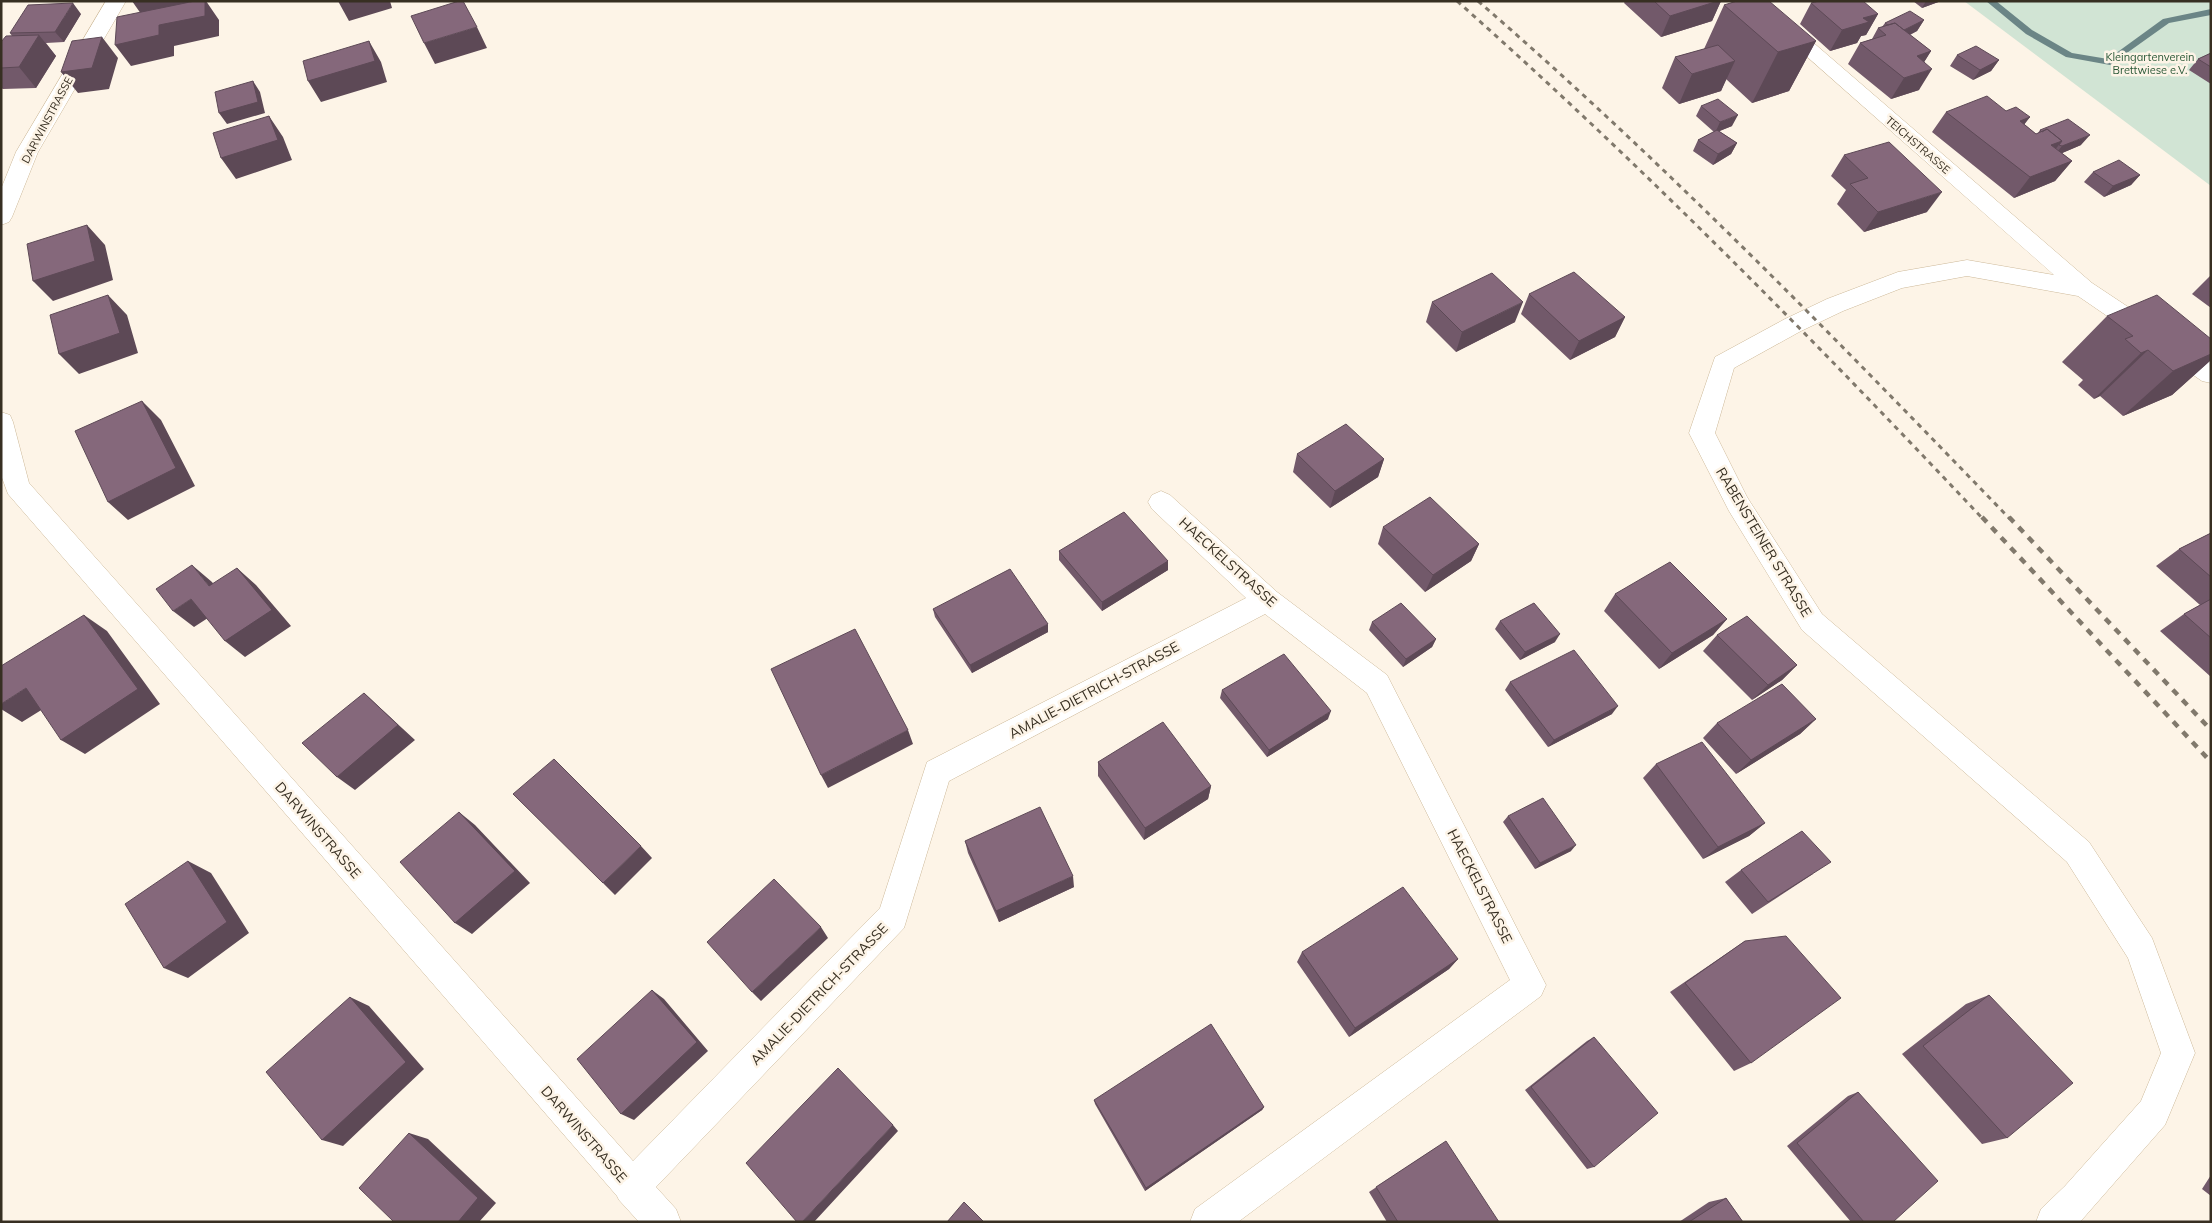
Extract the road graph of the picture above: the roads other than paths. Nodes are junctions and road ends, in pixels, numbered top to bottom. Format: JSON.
{"nodes":[{"id":1,"x":116,"y":1,"type":"edge"},
{"id":2,"x":1753,"y":1,"type":"edge"},
{"id":3,"x":1,"y":217,"type":"edge"},
{"id":4,"x":2084,"y":289,"type":"junction"},
{"id":5,"x":2211,"y":374,"type":"edge"},
{"id":6,"x":1,"y":422,"type":"edge"},
{"id":7,"x":1161,"y":502,"type":"dead end"},
{"id":8,"x":1267,"y":600,"type":"junction"},
{"id":9,"x":631,"y":1188,"type":"junction"},
{"id":10,"x":663,"y":1222,"type":"edge"},
{"id":11,"x":1208,"y":1222,"type":"edge"},
{"id":12,"x":2054,"y":1222,"type":"edge"}],
"edges":[{"from":1,"to":3,"type":"street","name":"DARWINSTRASSE"},
{"from":2,"to":4,"type":"street","name":"TEICHSTRASSE"},
{"from":4,"to":5,"type":"street","name":"RABENSTEINER STRASSE"},
{"from":4,"to":12,"type":"street","name":"RABENSTEINER STRASSE"},
{"from":6,"to":9,"type":"street","name":"DARWINSTRASSE"},
{"from":7,"to":8,"type":"street","name":"HAECKELSTRASSE"},
{"from":8,"to":9,"type":"street","name":"AMALIE-DIETRICH-STRASSE"},
{"from":8,"to":11,"type":"street","name":"HAECKELSTRASSE"},
{"from":9,"to":10,"type":"street","name":"DARWINSTRASSE"}]}
